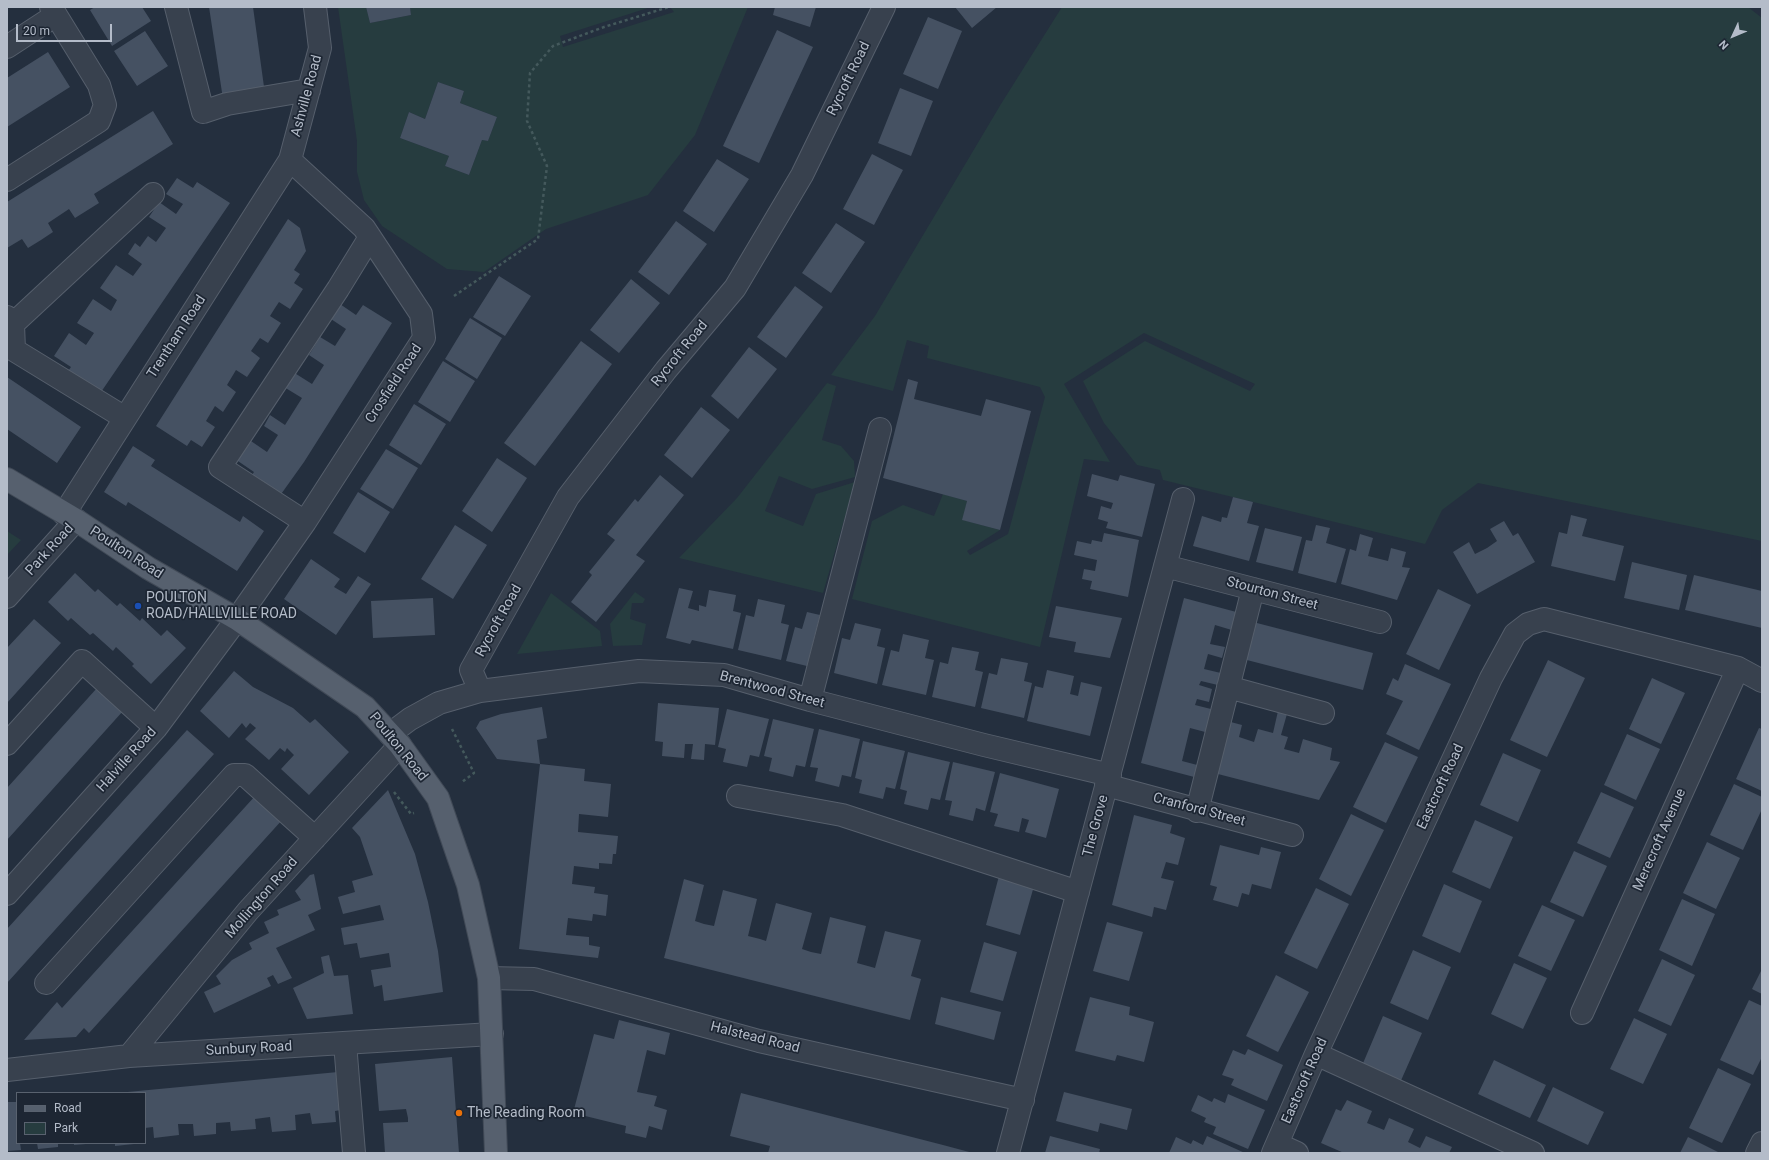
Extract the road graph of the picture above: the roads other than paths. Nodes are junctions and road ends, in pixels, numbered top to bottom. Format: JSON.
{"nodes":[{"id":1,"x":176,"y":7,"type":"edge"},
{"id":2,"x":315,"y":7,"type":"edge"},
{"id":3,"x":884,"y":7,"type":"edge"},
{"id":4,"x":54,"y":11,"type":"edge"},
{"id":5,"x":7,"y":47,"type":"edge"},
{"id":6,"x":309,"y":90,"type":"junction"},
{"id":7,"x":290,"y":160,"type":"junction"},
{"id":8,"x":7,"y":180,"type":"edge"},
{"id":9,"x":153,"y":194,"type":"dead end"},
{"id":10,"x":370,"y":237,"type":"junction"},
{"id":11,"x":10,"y":320,"type":"edge"},
{"id":12,"x":125,"y":418,"type":"junction"},
{"id":13,"x":880,"y":429,"type":"dead end"},
{"id":14,"x":7,"y":479,"type":"edge"},
{"id":15,"x":1183,"y":499,"type":"dead end"},
{"id":16,"x":70,"y":517,"type":"junction"},
{"id":17,"x":305,"y":522,"type":"junction"},
{"id":18,"x":1165,"y":566,"type":"junction"},
{"id":19,"x":1253,"y":589,"type":"junction"},
{"id":20,"x":7,"y":597,"type":"edge"},
{"id":21,"x":237,"y":619,"type":"junction"},
{"id":22,"x":1380,"y":622,"type":"dead end"},
{"id":23,"x":1738,"y":668,"type":"junction"},
{"id":24,"x":1762,"y":681,"type":"edge"},
{"id":25,"x":1228,"y":687,"type":"junction"},
{"id":26,"x":480,"y":691,"type":"junction"},
{"id":27,"x":810,"y":700,"type":"junction"},
{"id":28,"x":1324,"y":712,"type":"dead end"},
{"id":29,"x":156,"y":728,"type":"junction"},
{"id":30,"x":395,"y":740,"type":"junction"},
{"id":31,"x":7,"y":744,"type":"edge"},
{"id":32,"x":1108,"y":780,"type":"junction"},
{"id":33,"x":738,"y":796,"type":"dead end"},
{"id":34,"x":1197,"y":811,"type":"junction"},
{"id":35,"x":1292,"y":835,"type":"dead end"},
{"id":36,"x":315,"y":838,"type":"junction"},
{"id":37,"x":1078,"y":892,"type":"junction"},
{"id":38,"x":7,"y":894,"type":"edge"},
{"id":39,"x":488,"y":978,"type":"junction"},
{"id":40,"x":46,"y":984,"type":"dead end"},
{"id":41,"x":1582,"y":1013,"type":"dead end"},
{"id":42,"x":492,"y":1034,"type":"junction"},
{"id":43,"x":345,"y":1043,"type":"junction"},
{"id":44,"x":1316,"y":1054,"type":"junction"},
{"id":45,"x":129,"y":1056,"type":"junction"},
{"id":46,"x":7,"y":1070,"type":"edge"},
{"id":47,"x":1023,"y":1100,"type":"junction"},
{"id":48,"x":1762,"y":1143,"type":"edge"},
{"id":49,"x":1275,"y":1148,"type":"edge"},
{"id":50,"x":354,"y":1153,"type":"edge"},
{"id":51,"x":496,"y":1153,"type":"edge"},
{"id":52,"x":1008,"y":1153,"type":"edge"},
{"id":53,"x":1297,"y":1153,"type":"edge"},
{"id":54,"x":1533,"y":1153,"type":"edge"},
{"id":55,"x":1757,"y":1153,"type":"edge"}],
"edges":[{"from":1,"to":6,"type":"street"},
{"from":2,"to":6,"type":"street","name":"Ashville Road"},
{"from":3,"to":26,"type":"street","name":"Rycroft Road"},
{"from":4,"to":5,"type":"street"},
{"from":4,"to":8,"type":"street"},
{"from":6,"to":7,"type":"street","name":"Ashville Road"},
{"from":7,"to":10,"type":"street","name":"Crosfield Road"},
{"from":7,"to":12,"type":"street","name":"Trentham Road"},
{"from":9,"to":11,"type":"street"},
{"from":10,"to":17,"type":"street","name":"Crosfield Road"},
{"from":10,"to":17,"type":"street"},
{"from":11,"to":12,"type":"street"},
{"from":12,"to":16,"type":"street","name":"Trentham Road"},
{"from":13,"to":27,"type":"street"},
{"from":14,"to":16,"type":"main road","name":"Poulton Road"},
{"from":15,"to":18,"type":"street","name":"The Grove"},
{"from":16,"to":20,"type":"street","name":"Park Road"},
{"from":16,"to":21,"type":"main road","name":"Poulton Road"},
{"from":17,"to":21,"type":"street","name":"Crosfield Road"},
{"from":18,"to":19,"type":"street","name":"Stourton Street"},
{"from":18,"to":32,"type":"street","name":"The Grove"},
{"from":19,"to":22,"type":"street","name":"Stourton Street"},
{"from":19,"to":25,"type":"street"},
{"from":21,"to":29,"type":"street","name":"Halville Road"},
{"from":21,"to":30,"type":"main road","name":"Poulton Road"},
{"from":23,"to":24,"type":"street","name":"Eastcroft Road"},
{"from":23,"to":41,"type":"street","name":"Merecroft Avenue"},
{"from":23,"to":44,"type":"street","name":"Eastcroft Road"},
{"from":25,"to":28,"type":"street"},
{"from":25,"to":34,"type":"street"},
{"from":26,"to":27,"type":"street","name":"Brentwood Street"},
{"from":26,"to":30,"type":"street","name":"Brentwood Street"},
{"from":27,"to":32,"type":"street","name":"Brentwood Street"},
{"from":29,"to":31,"type":"street"},
{"from":29,"to":38,"type":"street","name":"Halville Road"},
{"from":30,"to":36,"type":"street","name":"Mollington Road"},
{"from":30,"to":39,"type":"main road","name":"Poulton Road"},
{"from":32,"to":34,"type":"street","name":"Cranford Street"},
{"from":32,"to":37,"type":"street","name":"The Grove"},
{"from":33,"to":37,"type":"street"},
{"from":34,"to":35,"type":"street","name":"Cranford Street"},
{"from":36,"to":40,"type":"street"},
{"from":36,"to":45,"type":"street","name":"Mollington Road"},
{"from":37,"to":47,"type":"street","name":"The Grove"},
{"from":39,"to":42,"type":"main road","name":"Poulton Road"},
{"from":39,"to":47,"type":"street","name":"Halstead Road"},
{"from":42,"to":43,"type":"street","name":"Sunbury Road"},
{"from":42,"to":51,"type":"main road","name":"Poulton Road"},
{"from":43,"to":45,"type":"street","name":"Sunbury Road"},
{"from":43,"to":50,"type":"street"},
{"from":44,"to":49,"type":"street","name":"Eastcroft Road"},
{"from":44,"to":54,"type":"street"},
{"from":45,"to":46,"type":"street","name":"Sunbury Road"},
{"from":47,"to":52,"type":"street","name":"The Grove"},
{"from":48,"to":55,"type":"street"},
{"from":49,"to":53,"type":"street"}]}
